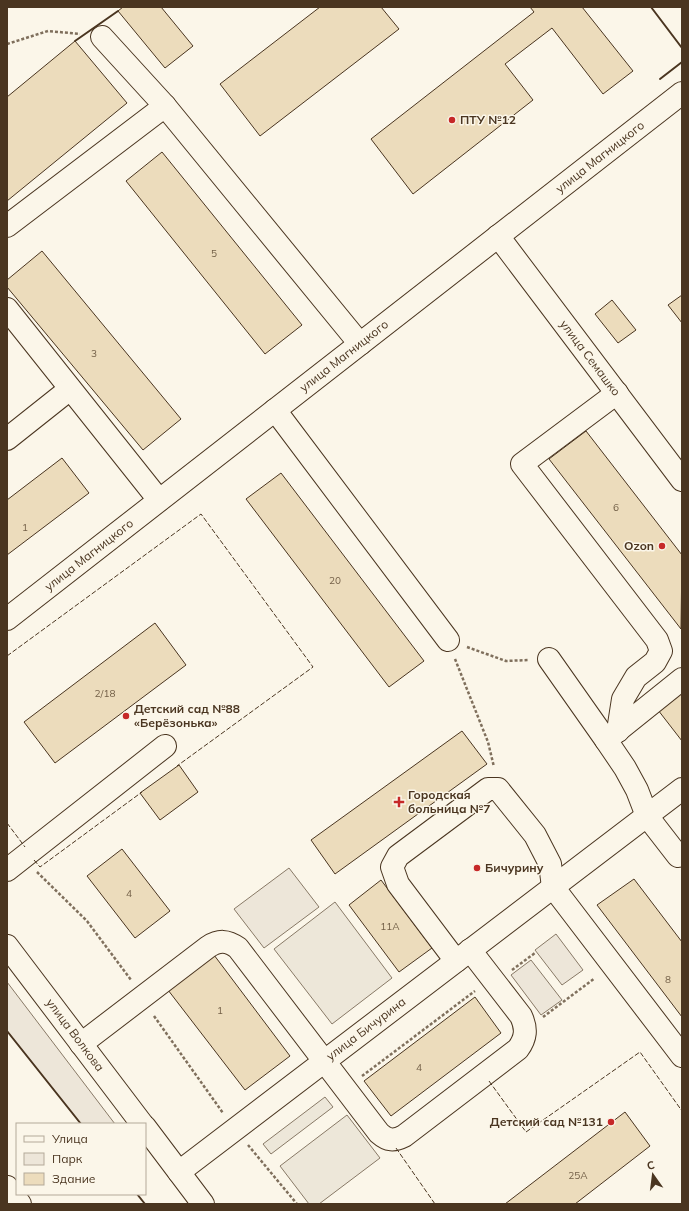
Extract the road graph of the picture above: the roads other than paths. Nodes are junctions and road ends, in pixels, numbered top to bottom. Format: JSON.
{"nodes":[{"id":1,"x":102,"y":37,"type":"road end"},
{"id":2,"x":682,"y":93,"type":"edge"},
{"id":3,"x":165,"y":106,"type":"junction"},
{"id":4,"x":7,"y":226,"type":"edge"},
{"id":5,"x":498,"y":236,"type":"junction"},
{"id":6,"x":7,"y":309,"type":"edge"},
{"id":7,"x":360,"y":344,"type":"junction"},
{"id":8,"x":70,"y":389,"type":"junction"},
{"id":9,"x":616,"y":393,"type":"junction"},
{"id":10,"x":275,"y":410,"type":"junction"},
{"id":11,"x":7,"y":439,"type":"edge"},
{"id":12,"x":682,"y":480,"type":"edge"},
{"id":13,"x":159,"y":500,"type":"junction"},
{"id":14,"x":7,"y":619,"type":"edge"},
{"id":15,"x":448,"y":640,"type":"road end"},
{"id":16,"x":549,"y":659,"type":"road end"},
{"id":17,"x":682,"y":679,"type":"edge"},
{"id":18,"x":612,"y":735,"type":"junction"},
{"id":19,"x":165,"y":746,"type":"dead end"},
{"id":20,"x":682,"y":789,"type":"edge"},
{"id":21,"x":647,"y":816,"type":"junction"},
{"id":22,"x":681,"y":857,"type":"edge"},
{"id":23,"x":7,"y":870,"type":"edge"},
{"id":24,"x":553,"y":887,"type":"junction"},
{"id":25,"x":7,"y":946,"type":"edge"},
{"id":26,"x":463,"y":955,"type":"junction"},
{"id":27,"x":81,"y":1044,"type":"junction"},
{"id":28,"x":682,"y":1056,"type":"edge"},
{"id":29,"x":324,"y":1061,"type":"junction"},
{"id":30,"x":141,"y":1123,"type":"edge"},
{"id":31,"x":146,"y":1128,"type":"edge"},
{"id":32,"x":179,"y":1172,"type":"junction"},
{"id":33,"x":7,"y":1187,"type":"edge"},
{"id":34,"x":20,"y":1204,"type":"edge"},
{"id":35,"x":203,"y":1204,"type":"edge"}],
"edges":[{"from":1,"to":3,"type":"street"},
{"from":2,"to":5,"type":"street","name":"улица Магницкого"},
{"from":3,"to":4,"type":"street"},
{"from":3,"to":7,"type":"street"},
{"from":5,"to":7,"type":"street","name":"улица Магницкого"},
{"from":5,"to":9,"type":"street","name":"улица Семашко"},
{"from":6,"to":8,"type":"street"},
{"from":7,"to":10,"type":"street","name":"улица Магницкого"},
{"from":8,"to":11,"type":"street"},
{"from":8,"to":13,"type":"street"},
{"from":9,"to":12,"type":"street","name":"улица Семашко"},
{"from":9,"to":18,"type":"street"},
{"from":10,"to":13,"type":"street","name":"улица Магницкого"},
{"from":10,"to":15,"type":"street"},
{"from":13,"to":14,"type":"street","name":"улица Магницкого"},
{"from":16,"to":18,"type":"street"},
{"from":17,"to":18,"type":"street"},
{"from":18,"to":21,"type":"street"},
{"from":19,"to":23,"type":"street"},
{"from":20,"to":21,"type":"street","name":"улица Бичурина"},
{"from":21,"to":22,"type":"street"},
{"from":21,"to":24,"type":"street","name":"улица Бичурина"},
{"from":24,"to":26,"type":"street","name":"улица Бичурина"},
{"from":24,"to":26,"type":"street"},
{"from":24,"to":28,"type":"street"},
{"from":25,"to":27,"type":"street","name":"улица Волкова"},
{"from":26,"to":29,"type":"street","name":"улица Бичурина"},
{"from":26,"to":29,"type":"street"},
{"from":27,"to":29,"type":"street"},
{"from":27,"to":30,"type":"street","name":"улица Волкова"},
{"from":29,"to":32,"type":"street","name":"улица Бичурина"},
{"from":31,"to":32,"type":"street"},
{"from":32,"to":35,"type":"street"},
{"from":33,"to":34,"type":"street"}]}
